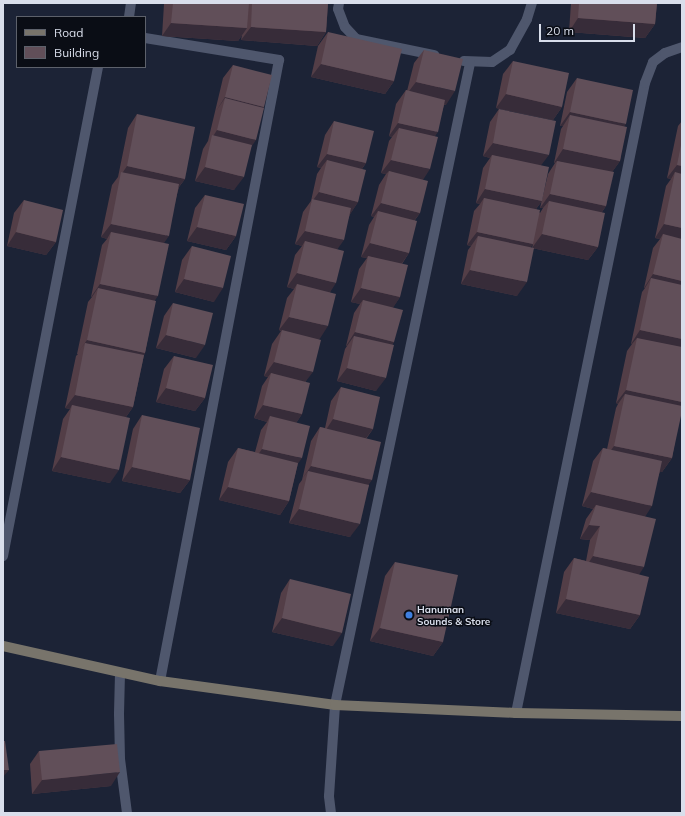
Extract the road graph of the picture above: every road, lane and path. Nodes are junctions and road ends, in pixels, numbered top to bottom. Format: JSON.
{"nodes":[{"id":1,"x":131,"y":3,"type":"edge"},
{"id":2,"x":339,"y":3,"type":"edge"},
{"id":3,"x":532,"y":3,"type":"edge"},
{"id":4,"x":129,"y":16,"type":"edge"},
{"id":5,"x":146,"y":38,"type":"edge"},
{"id":6,"x":682,"y":47,"type":"edge"},
{"id":7,"x":470,"y":63,"type":"junction"},
{"id":8,"x":98,"y":68,"type":"edge"},
{"id":9,"x":3,"y":556,"type":"edge"},
{"id":10,"x":3,"y":646,"type":"edge"},
{"id":11,"x":120,"y":673,"type":"junction"},
{"id":12,"x":160,"y":681,"type":"junction"},
{"id":13,"x":335,"y":705,"type":"junction"},
{"id":14,"x":516,"y":713,"type":"junction"},
{"id":15,"x":682,"y":716,"type":"edge"},
{"id":16,"x":127,"y":813,"type":"edge"},
{"id":17,"x":331,"y":813,"type":"edge"}],
"edges":[{"from":1,"to":4,"type":"street"},
{"from":2,"to":7,"type":"street"},
{"from":3,"to":7,"type":"street"},
{"from":5,"to":12,"type":"street"},
{"from":6,"to":14,"type":"street"},
{"from":7,"to":13,"type":"street"},
{"from":8,"to":9,"type":"street"},
{"from":10,"to":11,"type":"street"},
{"from":11,"to":12,"type":"street"},
{"from":11,"to":16,"type":"street"},
{"from":12,"to":13,"type":"street"},
{"from":13,"to":14,"type":"street"},
{"from":13,"to":17,"type":"street"},
{"from":14,"to":15,"type":"street"}]}
